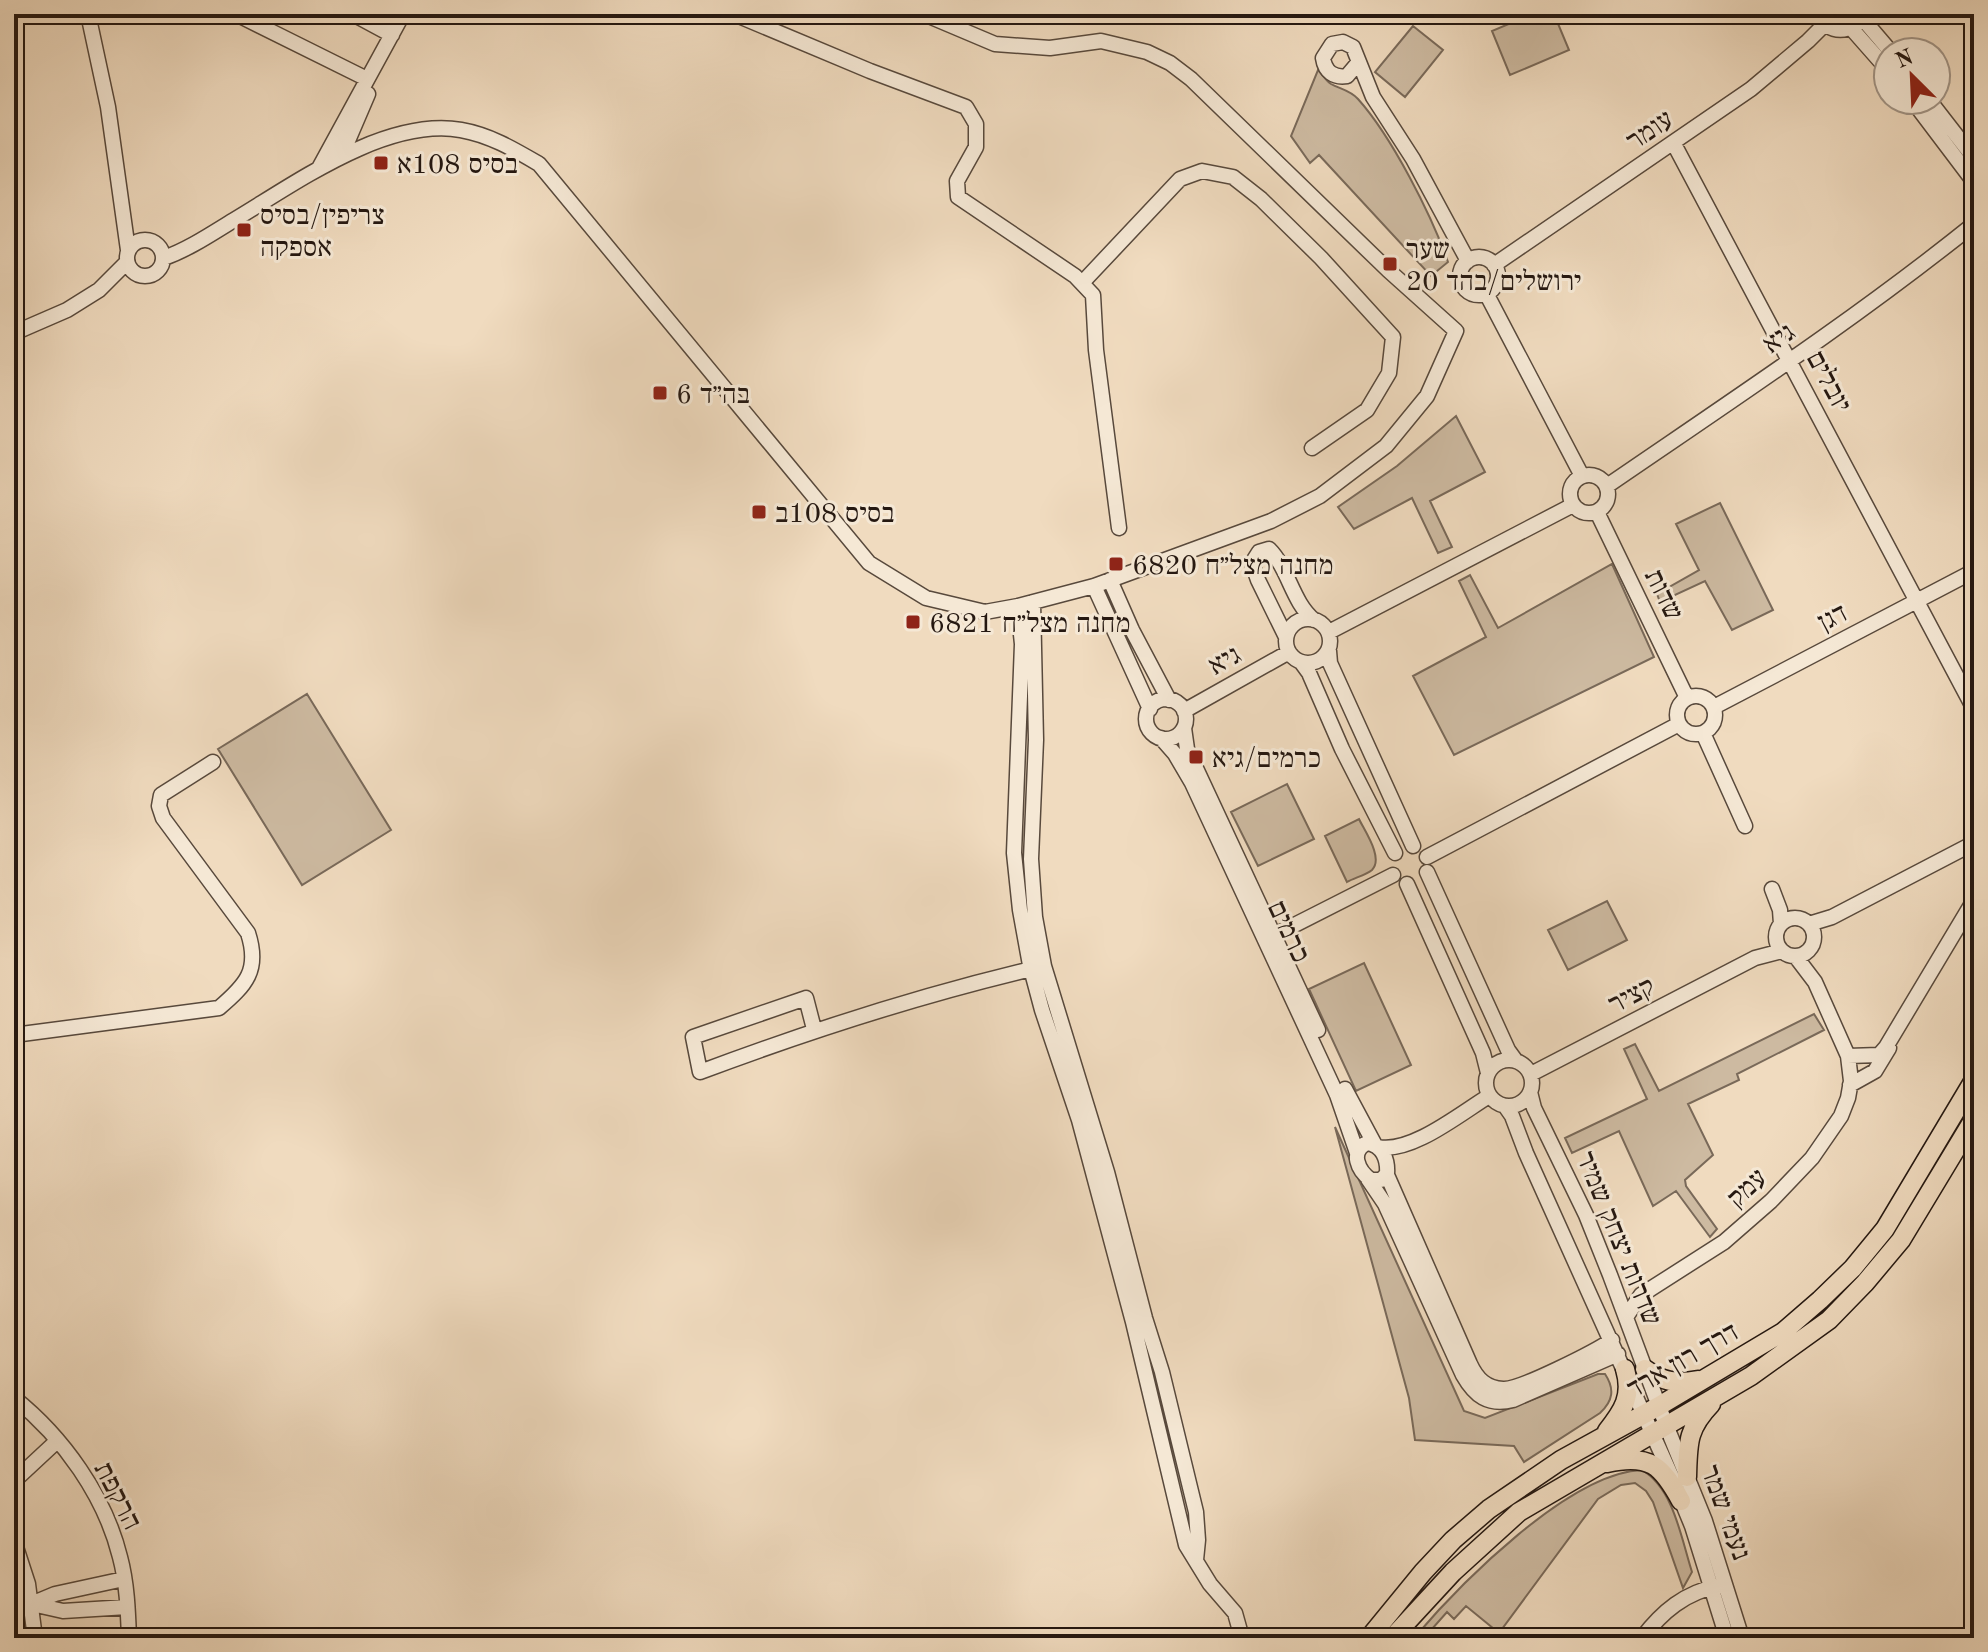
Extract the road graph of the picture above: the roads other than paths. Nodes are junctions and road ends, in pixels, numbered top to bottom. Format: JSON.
{"nodes":[{"id":1,"x":88,"y":14,"type":"edge"},
{"id":2,"x":236,"y":14,"type":"edge"},
{"id":3,"x":353,"y":14,"type":"edge"},
{"id":4,"x":403,"y":14,"type":"edge"},
{"id":5,"x":734,"y":14,"type":"edge"},
{"id":6,"x":924,"y":14,"type":"edge"},
{"id":7,"x":1820,"y":19,"type":"edge"},
{"id":8,"x":1859,"y":20,"type":"edge"},
{"id":9,"x":392,"y":35,"type":"junction"},
{"id":10,"x":1875,"y":36,"type":"edge"},
{"id":11,"x":1872,"y":42,"type":"edge"},
{"id":12,"x":381,"y":56,"type":"junction"},
{"id":13,"x":1358,"y":63,"type":"junction"},
{"id":14,"x":1341,"y":77,"type":"junction"},
{"id":15,"x":367,"y":79,"type":"junction"},
{"id":16,"x":1382,"y":113,"type":"junction"},
{"id":17,"x":1924,"y":116,"type":"edge"},
{"id":18,"x":1941,"y":116,"type":"edge"},
{"id":19,"x":1674,"y":144,"type":"junction"},
{"id":20,"x":341,"y":157,"type":"junction"},
{"id":21,"x":1974,"y":158,"type":"edge"},
{"id":22,"x":317,"y":171,"type":"junction"},
{"id":23,"x":1974,"y":182,"type":"edge"},
{"id":24,"x":1974,"y":196,"type":"edge"},
{"id":25,"x":123,"y":205,"type":"junction"},
{"id":26,"x":1974,"y":206,"type":"edge"},
{"id":27,"x":1974,"y":224,"type":"edge"},
{"id":28,"x":143,"y":239,"type":"junction"},
{"id":29,"x":162,"y":252,"type":"junction"},
{"id":30,"x":128,"y":256,"type":"junction"},
{"id":31,"x":1468,"y":261,"type":"junction"},
{"id":32,"x":1494,"y":265,"type":"junction"},
{"id":33,"x":138,"y":275,"type":"junction"},
{"id":34,"x":1082,"y":283,"type":"junction"},
{"id":35,"x":99,"y":290,"type":"junction"},
{"id":36,"x":1486,"y":293,"type":"junction"},
{"id":37,"x":14,"y":333,"type":"edge"},
{"id":38,"x":1790,"y":361,"type":"junction"},
{"id":39,"x":1312,"y":448,"type":"dead end"},
{"id":40,"x":1582,"y":476,"type":"junction"},
{"id":41,"x":1607,"y":486,"type":"junction"},
{"id":42,"x":1573,"y":505,"type":"junction"},
{"id":43,"x":1597,"y":512,"type":"junction"},
{"id":44,"x":1119,"y":528,"type":"dead end"},
{"id":45,"x":1974,"y":571,"type":"edge"},
{"id":46,"x":1110,"y":580,"type":"junction"},
{"id":47,"x":1094,"y":586,"type":"junction"},
{"id":48,"x":1917,"y":601,"type":"junction"},
{"id":49,"x":1033,"y":602,"type":"junction"},
{"id":50,"x":1018,"y":606,"type":"junction"},
{"id":51,"x":1314,"y":620,"type":"junction"},
{"id":52,"x":1329,"y":632,"type":"junction"},
{"id":53,"x":1292,"y":651,"type":"junction"},
{"id":54,"x":1329,"y":651,"type":"junction"},
{"id":55,"x":1687,"y":698,"type":"junction"},
{"id":56,"x":1169,"y":700,"type":"junction"},
{"id":57,"x":1714,"y":707,"type":"junction"},
{"id":58,"x":1150,"y":709,"type":"junction"},
{"id":59,"x":1974,"y":709,"type":"edge"},
{"id":60,"x":1184,"y":711,"type":"junction"},
{"id":61,"x":1679,"y":724,"type":"junction"},
{"id":62,"x":1184,"y":728,"type":"junction"},
{"id":63,"x":1703,"y":733,"type":"junction"},
{"id":64,"x":1161,"y":738,"type":"junction"},
{"id":65,"x":213,"y":762,"type":"dead end"},
{"id":66,"x":1745,"y":826,"type":"dead end"},
{"id":67,"x":1974,"y":843,"type":"edge"},
{"id":68,"x":1413,"y":846,"type":"junction"},
{"id":69,"x":1395,"y":853,"type":"junction"},
{"id":70,"x":1427,"y":857,"type":"junction"},
{"id":71,"x":1427,"y":872,"type":"junction"},
{"id":72,"x":1393,"y":875,"type":"junction"},
{"id":73,"x":1407,"y":884,"type":"junction"},
{"id":74,"x":1775,"y":894,"type":"dead end"},
{"id":75,"x":1974,"y":900,"type":"edge"},
{"id":76,"x":1795,"y":937,"type":"junction"},
{"id":77,"x":1269,"y":938,"type":"junction"},
{"id":78,"x":1038,"y":968,"type":"junction"},
{"id":79,"x":814,"y":1029,"type":"junction"},
{"id":80,"x":14,"y":1035,"type":"edge"},
{"id":81,"x":1893,"y":1036,"type":"junction"},
{"id":82,"x":1848,"y":1056,"type":"junction"},
{"id":83,"x":1516,"y":1061,"type":"junction"},
{"id":84,"x":1488,"y":1073,"type":"junction"},
{"id":85,"x":1531,"y":1074,"type":"junction"},
{"id":86,"x":1974,"y":1080,"type":"edge"},
{"id":87,"x":1850,"y":1085,"type":"junction"},
{"id":88,"x":1530,"y":1092,"type":"junction"},
{"id":89,"x":1489,"y":1096,"type":"junction"},
{"id":90,"x":1505,"y":1106,"type":"junction"},
{"id":91,"x":1974,"y":1119,"type":"edge"},
{"id":92,"x":1416,"y":1140,"type":"junction"},
{"id":93,"x":1376,"y":1146,"type":"junction"},
{"id":94,"x":1357,"y":1153,"type":"junction"},
{"id":95,"x":1387,"y":1173,"type":"junction"},
{"id":96,"x":1368,"y":1179,"type":"junction"},
{"id":97,"x":1615,"y":1288,"type":"junction"},
{"id":98,"x":1641,"y":1295,"type":"junction"},
{"id":99,"x":1626,"y":1317,"type":"junction"},
{"id":100,"x":1618,"y":1354,"type":"junction"},
{"id":101,"x":1645,"y":1369,"type":"junction"},
{"id":102,"x":1704,"y":1379,"type":"junction"},
{"id":103,"x":1721,"y":1394,"type":"junction"},
{"id":104,"x":14,"y":1398,"type":"edge"},
{"id":105,"x":1652,"y":1410,"type":"junction"},
{"id":106,"x":1659,"y":1428,"type":"junction"},
{"id":107,"x":1602,"y":1437,"type":"junction"},
{"id":108,"x":57,"y":1441,"type":"junction"},
{"id":109,"x":1597,"y":1466,"type":"junction"},
{"id":110,"x":1687,"y":1477,"type":"junction"},
{"id":111,"x":14,"y":1481,"type":"edge"},
{"id":112,"x":1681,"y":1501,"type":"junction"},
{"id":113,"x":14,"y":1541,"type":"edge"},
{"id":114,"x":124,"y":1579,"type":"junction"},
{"id":115,"x":1718,"y":1586,"type":"junction"},
{"id":116,"x":31,"y":1604,"type":"junction"},
{"id":117,"x":14,"y":1607,"type":"edge"},
{"id":118,"x":127,"y":1607,"type":"junction"},
{"id":119,"x":35,"y":1638,"type":"edge"},
{"id":120,"x":129,"y":1638,"type":"edge"},
{"id":121,"x":1242,"y":1638,"type":"edge"},
{"id":122,"x":1369,"y":1638,"type":"edge"},
{"id":123,"x":1392,"y":1638,"type":"edge"},
{"id":124,"x":1642,"y":1638,"type":"edge"},
{"id":125,"x":1727,"y":1638,"type":"edge"},
{"id":126,"x":1742,"y":1638,"type":"edge"}],
"edges":[{"from":1,"to":25,"type":"street"},
{"from":2,"to":15,"type":"street"},
{"from":3,"to":9,"type":"street"},
{"from":4,"to":9,"type":"street"},
{"from":5,"to":34,"type":"street"},
{"from":6,"to":46,"type":"street"},
{"from":7,"to":8,"type":"street"},
{"from":7,"to":19,"type":"street","name":"עומר"},
{"from":8,"to":10,"type":"street"},
{"from":8,"to":11,"type":"street"},
{"from":9,"to":12,"type":"street"},
{"from":12,"to":15,"type":"street"},
{"from":12,"to":20,"type":"street"},
{"from":13,"to":14,"type":"street"},
{"from":13,"to":14,"type":"street"},
{"from":13,"to":16,"type":"street"},
{"from":14,"to":16,"type":"street"},
{"from":15,"to":22,"type":"street"},
{"from":16,"to":31,"type":"street"},
{"from":17,"to":23,"type":"street"},
{"from":18,"to":21,"type":"street"},
{"from":19,"to":32,"type":"street","name":"עומר"},
{"from":19,"to":38,"type":"street","name":"יובלים"},
{"from":20,"to":22,"type":"street"},
{"from":20,"to":50,"type":"street"},
{"from":22,"to":29,"type":"street"},
{"from":24,"to":26,"type":"street"},
{"from":25,"to":28,"type":"street"},
{"from":25,"to":30,"type":"street"},
{"from":27,"to":38,"type":"street","name":"גיא"},
{"from":28,"to":29,"type":"street"},
{"from":28,"to":30,"type":"street"},
{"from":29,"to":33,"type":"street"},
{"from":30,"to":33,"type":"street"},
{"from":30,"to":35,"type":"street"},
{"from":31,"to":32,"type":"street"},
{"from":31,"to":36,"type":"street"},
{"from":32,"to":36,"type":"street"},
{"from":33,"to":35,"type":"street"},
{"from":34,"to":39,"type":"street"},
{"from":34,"to":44,"type":"street"},
{"from":35,"to":37,"type":"street"},
{"from":36,"to":40,"type":"street"},
{"from":38,"to":41,"type":"street","name":"גיא"},
{"from":38,"to":48,"type":"street","name":"יובלים"},
{"from":40,"to":41,"type":"street"},
{"from":40,"to":42,"type":"street"},
{"from":41,"to":43,"type":"street"},
{"from":42,"to":43,"type":"street"},
{"from":42,"to":52,"type":"street"},
{"from":43,"to":55,"type":"street","name":"שדות"},
{"from":45,"to":48,"type":"street","name":"דגן"},
{"from":46,"to":47,"type":"street"},
{"from":46,"to":56,"type":"street"},
{"from":47,"to":49,"type":"street"},
{"from":47,"to":58,"type":"street"},
{"from":48,"to":57,"type":"street","name":"דגן"},
{"from":48,"to":59,"type":"street"},
{"from":49,"to":50,"type":"street"},
{"from":49,"to":78,"type":"street"},
{"from":50,"to":78,"type":"street"},
{"from":51,"to":52,"type":"street"},
{"from":51,"to":53,"type":"street"},
{"from":51,"to":53,"type":"street"},
{"from":52,"to":54,"type":"street"},
{"from":53,"to":54,"type":"street"},
{"from":53,"to":60,"type":"street","name":"גיא"},
{"from":53,"to":69,"type":"street"},
{"from":54,"to":68,"type":"street"},
{"from":55,"to":57,"type":"street"},
{"from":55,"to":61,"type":"street"},
{"from":56,"to":58,"type":"street"},
{"from":56,"to":60,"type":"street"},
{"from":57,"to":63,"type":"street"},
{"from":58,"to":64,"type":"street"},
{"from":60,"to":62,"type":"street"},
{"from":61,"to":63,"type":"street"},
{"from":61,"to":70,"type":"street"},
{"from":62,"to":64,"type":"street"},
{"from":62,"to":77,"type":"street","name":"כרמים"},
{"from":63,"to":66,"type":"street"},
{"from":64,"to":77,"type":"street","name":"כרמים"},
{"from":65,"to":80,"type":"street"},
{"from":67,"to":76,"type":"street","name":"קציר"},
{"from":68,"to":69,"type":"street"},
{"from":68,"to":70,"type":"street"},
{"from":69,"to":72,"type":"street"},
{"from":70,"to":71,"type":"street"},
{"from":71,"to":73,"type":"street"},
{"from":71,"to":83,"type":"street"},
{"from":72,"to":73,"type":"street"},
{"from":72,"to":77,"type":"street"},
{"from":73,"to":84,"type":"street"},
{"from":74,"to":76,"type":"street"},
{"from":75,"to":81,"type":"street"},
{"from":76,"to":82,"type":"street","name":"עמק"},
{"from":76,"to":85,"type":"street","name":"קציר"},
{"from":77,"to":93,"type":"street","name":"כרמים"},
{"from":77,"to":94,"type":"street","name":"כרמים"},
{"from":78,"to":79,"type":"street"},
{"from":78,"to":121,"type":"street"},
{"from":79,"to":79,"type":"street"},
{"from":81,"to":82,"type":"street"},
{"from":81,"to":87,"type":"street"},
{"from":82,"to":87,"type":"street","name":"עמק"},
{"from":83,"to":84,"type":"street"},
{"from":83,"to":85,"type":"street"},
{"from":84,"to":89,"type":"street"},
{"from":85,"to":88,"type":"street"},
{"from":86,"to":102,"type":"main road","name":"דרך רון ארד"},
{"from":87,"to":98,"type":"street","name":"עמק"},
{"from":88,"to":90,"type":"street"},
{"from":88,"to":97,"type":"street","name":"שדרות יצחק שמיר"},
{"from":89,"to":90,"type":"street"},
{"from":89,"to":92,"type":"street"},
{"from":90,"to":100,"type":"street","name":"שדרות יצחק שמיר"},
{"from":91,"to":103,"type":"main road","name":"דרך רון ארד"},
{"from":92,"to":93,"type":"street"},
{"from":92,"to":95,"type":"street"},
{"from":93,"to":94,"type":"street"},
{"from":93,"to":95,"type":"street"},
{"from":94,"to":96,"type":"street"},
{"from":95,"to":96,"type":"street"},
{"from":95,"to":100,"type":"street"},
{"from":96,"to":100,"type":"street"},
{"from":97,"to":98,"type":"street"},
{"from":97,"to":99,"type":"street","name":"שדרות יצחק שמיר"},
{"from":98,"to":99,"type":"street","name":"עמק"},
{"from":99,"to":101,"type":"street","name":"שדרות יצחק שמיר"},
{"from":100,"to":105,"type":"street","name":"שדרות יצחק שמיר"},
{"from":100,"to":107,"type":"main road"},
{"from":101,"to":102,"type":"main road"},
{"from":101,"to":105,"type":"street","name":"שדרות יצחק שמיר"},
{"from":102,"to":105,"type":"main road","name":"דרך רון ארד"},
{"from":103,"to":106,"type":"main road","name":"דרך רון ארד"},
{"from":103,"to":110,"type":"main road"},
{"from":104,"to":108,"type":"street","name":"הרקפת"},
{"from":105,"to":106,"type":"street","name":"נעמי שמר"},
{"from":105,"to":107,"type":"main road","name":"דרך רון ארד"},
{"from":106,"to":109,"type":"main road","name":"דרך רון ארד"},
{"from":106,"to":110,"type":"street","name":"נעמי שמר"},
{"from":106,"to":112,"type":"street","name":"נעמי שמר"},
{"from":107,"to":122,"type":"main road","name":"דרך רון ארד"},
{"from":108,"to":111,"type":"street"},
{"from":108,"to":114,"type":"street","name":"הרקפת"},
{"from":109,"to":112,"type":"main road"},
{"from":109,"to":123,"type":"main road","name":"דרך רון ארד"},
{"from":110,"to":115,"type":"street","name":"נעמי שמר"},
{"from":112,"to":115,"type":"street","name":"נעמי שמר"},
{"from":113,"to":116,"type":"street"},
{"from":114,"to":116,"type":"street"},
{"from":114,"to":118,"type":"street","name":"הרקפת"},
{"from":115,"to":124,"type":"street"},
{"from":115,"to":125,"type":"street","name":"נעמי שמר"},
{"from":115,"to":126,"type":"street","name":"נעמי שמר"},
{"from":116,"to":117,"type":"street"},
{"from":116,"to":118,"type":"street"},
{"from":116,"to":119,"type":"street"},
{"from":118,"to":120,"type":"street","name":"הרקפת"}]}
